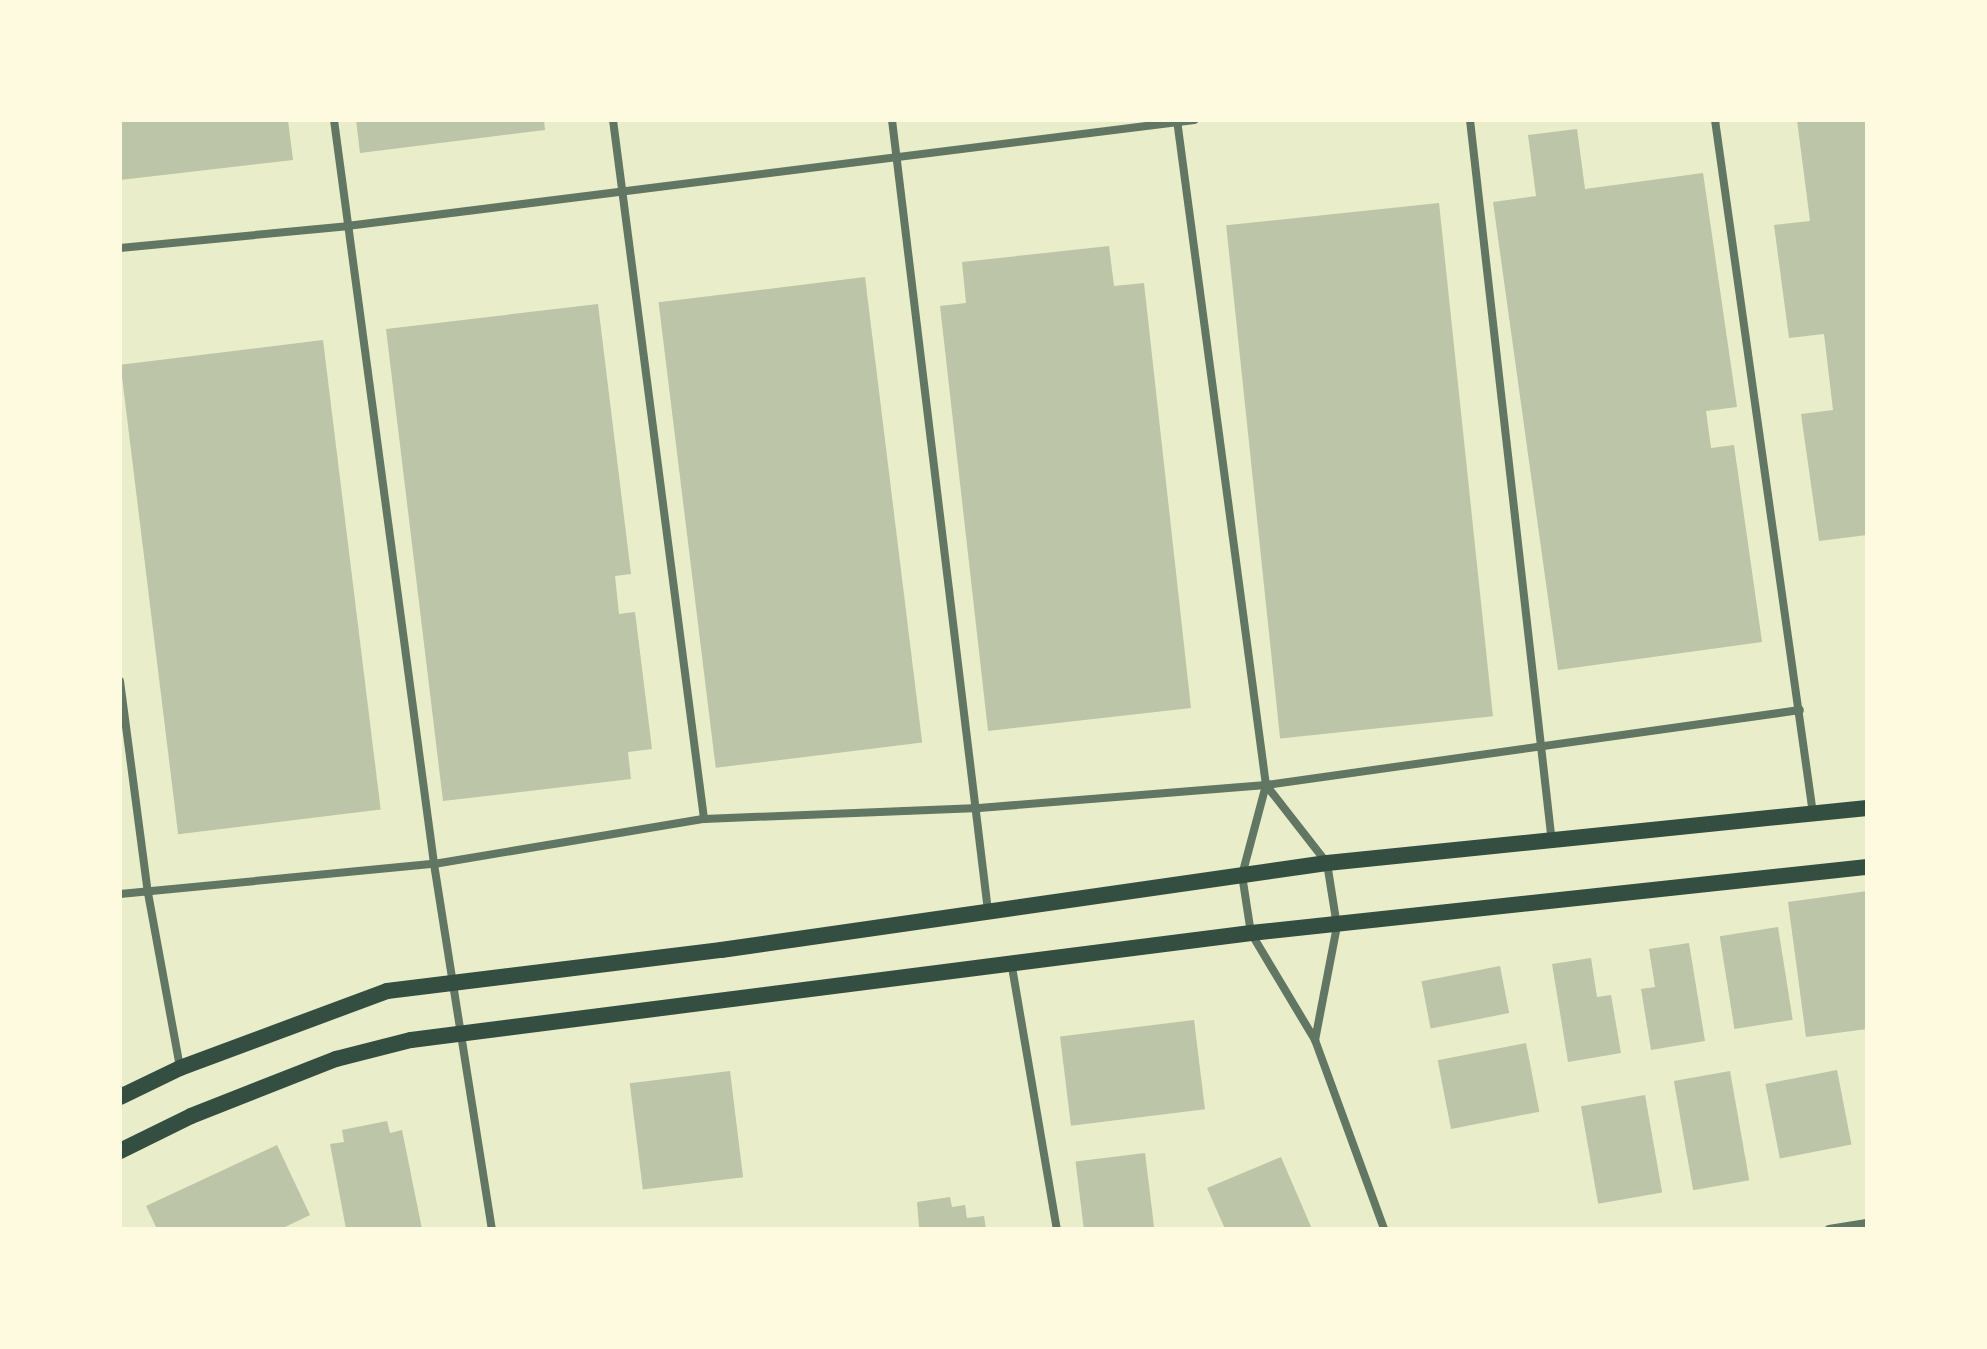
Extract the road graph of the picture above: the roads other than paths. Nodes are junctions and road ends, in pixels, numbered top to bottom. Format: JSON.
{"nodes":[{"id":1,"x":334,"y":120,"type":"edge"},
{"id":2,"x":613,"y":120,"type":"edge"},
{"id":3,"x":892,"y":120,"type":"edge"},
{"id":4,"x":1194,"y":120,"type":"edge"},
{"id":5,"x":1470,"y":120,"type":"edge"},
{"id":6,"x":1715,"y":120,"type":"edge"},
{"id":7,"x":1177,"y":121,"type":"edge"},
{"id":8,"x":897,"y":156,"type":"junction"},
{"id":9,"x":622,"y":191,"type":"junction"},
{"id":10,"x":347,"y":226,"type":"junction"},
{"id":11,"x":120,"y":248,"type":"edge"},
{"id":12,"x":120,"y":681,"type":"edge"},
{"id":13,"x":1800,"y":710,"type":"junction"},
{"id":14,"x":1542,"y":748,"type":"junction"},
{"id":15,"x":1266,"y":785,"type":"junction"},
{"id":16,"x":979,"y":808,"type":"junction"},
{"id":17,"x":1867,"y":808,"type":"edge"},
{"id":18,"x":1813,"y":814,"type":"junction"},
{"id":19,"x":704,"y":819,"type":"junction"},
{"id":20,"x":1552,"y":843,"type":"junction"},
{"id":21,"x":1327,"y":863,"type":"junction"},
{"id":22,"x":434,"y":864,"type":"junction"},
{"id":23,"x":1867,"y":867,"type":"edge"},
{"id":24,"x":1242,"y":875,"type":"junction"},
{"id":25,"x":148,"y":893,"type":"junction"},
{"id":26,"x":120,"y":894,"type":"edge"},
{"id":27,"x":988,"y":911,"type":"junction"},
{"id":28,"x":1337,"y":926,"type":"junction"},
{"id":29,"x":1251,"y":933,"type":"junction"},
{"id":30,"x":1012,"y":967,"type":"junction"},
{"id":31,"x":453,"y":981,"type":"junction"},
{"id":32,"x":462,"y":1034,"type":"junction"},
{"id":33,"x":1315,"y":1040,"type":"junction"},
{"id":34,"x":180,"y":1068,"type":"junction"},
{"id":35,"x":120,"y":1097,"type":"edge"},
{"id":36,"x":120,"y":1151,"type":"edge"},
{"id":37,"x":1867,"y":1223,"type":"edge"},
{"id":38,"x":492,"y":1229,"type":"edge"},
{"id":39,"x":1057,"y":1229,"type":"edge"},
{"id":40,"x":1384,"y":1229,"type":"edge"},
{"id":41,"x":1829,"y":1229,"type":"edge"}],
"edges":[{"from":1,"to":10,"type":"street"},
{"from":2,"to":9,"type":"street"},
{"from":3,"to":8,"type":"street"},
{"from":4,"to":7,"type":"street"},
{"from":5,"to":14,"type":"street"},
{"from":6,"to":13,"type":"street"},
{"from":7,"to":8,"type":"street"},
{"from":7,"to":15,"type":"street"},
{"from":8,"to":9,"type":"street"},
{"from":8,"to":16,"type":"street"},
{"from":9,"to":10,"type":"street"},
{"from":9,"to":19,"type":"street"},
{"from":10,"to":11,"type":"street"},
{"from":10,"to":22,"type":"street"},
{"from":12,"to":25,"type":"street"},
{"from":13,"to":14,"type":"street"},
{"from":13,"to":18,"type":"street"},
{"from":14,"to":15,"type":"street"},
{"from":14,"to":20,"type":"street"},
{"from":15,"to":16,"type":"street"},
{"from":15,"to":21,"type":"street"},
{"from":15,"to":24,"type":"street"},
{"from":16,"to":19,"type":"street"},
{"from":16,"to":27,"type":"street"},
{"from":17,"to":18,"type":"main road"},
{"from":18,"to":20,"type":"main road"},
{"from":19,"to":22,"type":"street"},
{"from":20,"to":21,"type":"main road"},
{"from":21,"to":24,"type":"main road"},
{"from":21,"to":28,"type":"street"},
{"from":22,"to":25,"type":"street"},
{"from":22,"to":31,"type":"street"},
{"from":23,"to":28,"type":"main road"},
{"from":24,"to":27,"type":"main road"},
{"from":24,"to":29,"type":"street"},
{"from":25,"to":26,"type":"street"},
{"from":25,"to":34,"type":"street"},
{"from":27,"to":31,"type":"main road"},
{"from":28,"to":29,"type":"main road"},
{"from":28,"to":33,"type":"street"},
{"from":29,"to":30,"type":"main road"},
{"from":29,"to":33,"type":"street"},
{"from":30,"to":32,"type":"main road"},
{"from":30,"to":39,"type":"street"},
{"from":31,"to":32,"type":"street"},
{"from":31,"to":34,"type":"main road"},
{"from":32,"to":36,"type":"main road"},
{"from":32,"to":38,"type":"street"},
{"from":33,"to":40,"type":"street"},
{"from":34,"to":35,"type":"main road"},
{"from":37,"to":41,"type":"street"}]}
